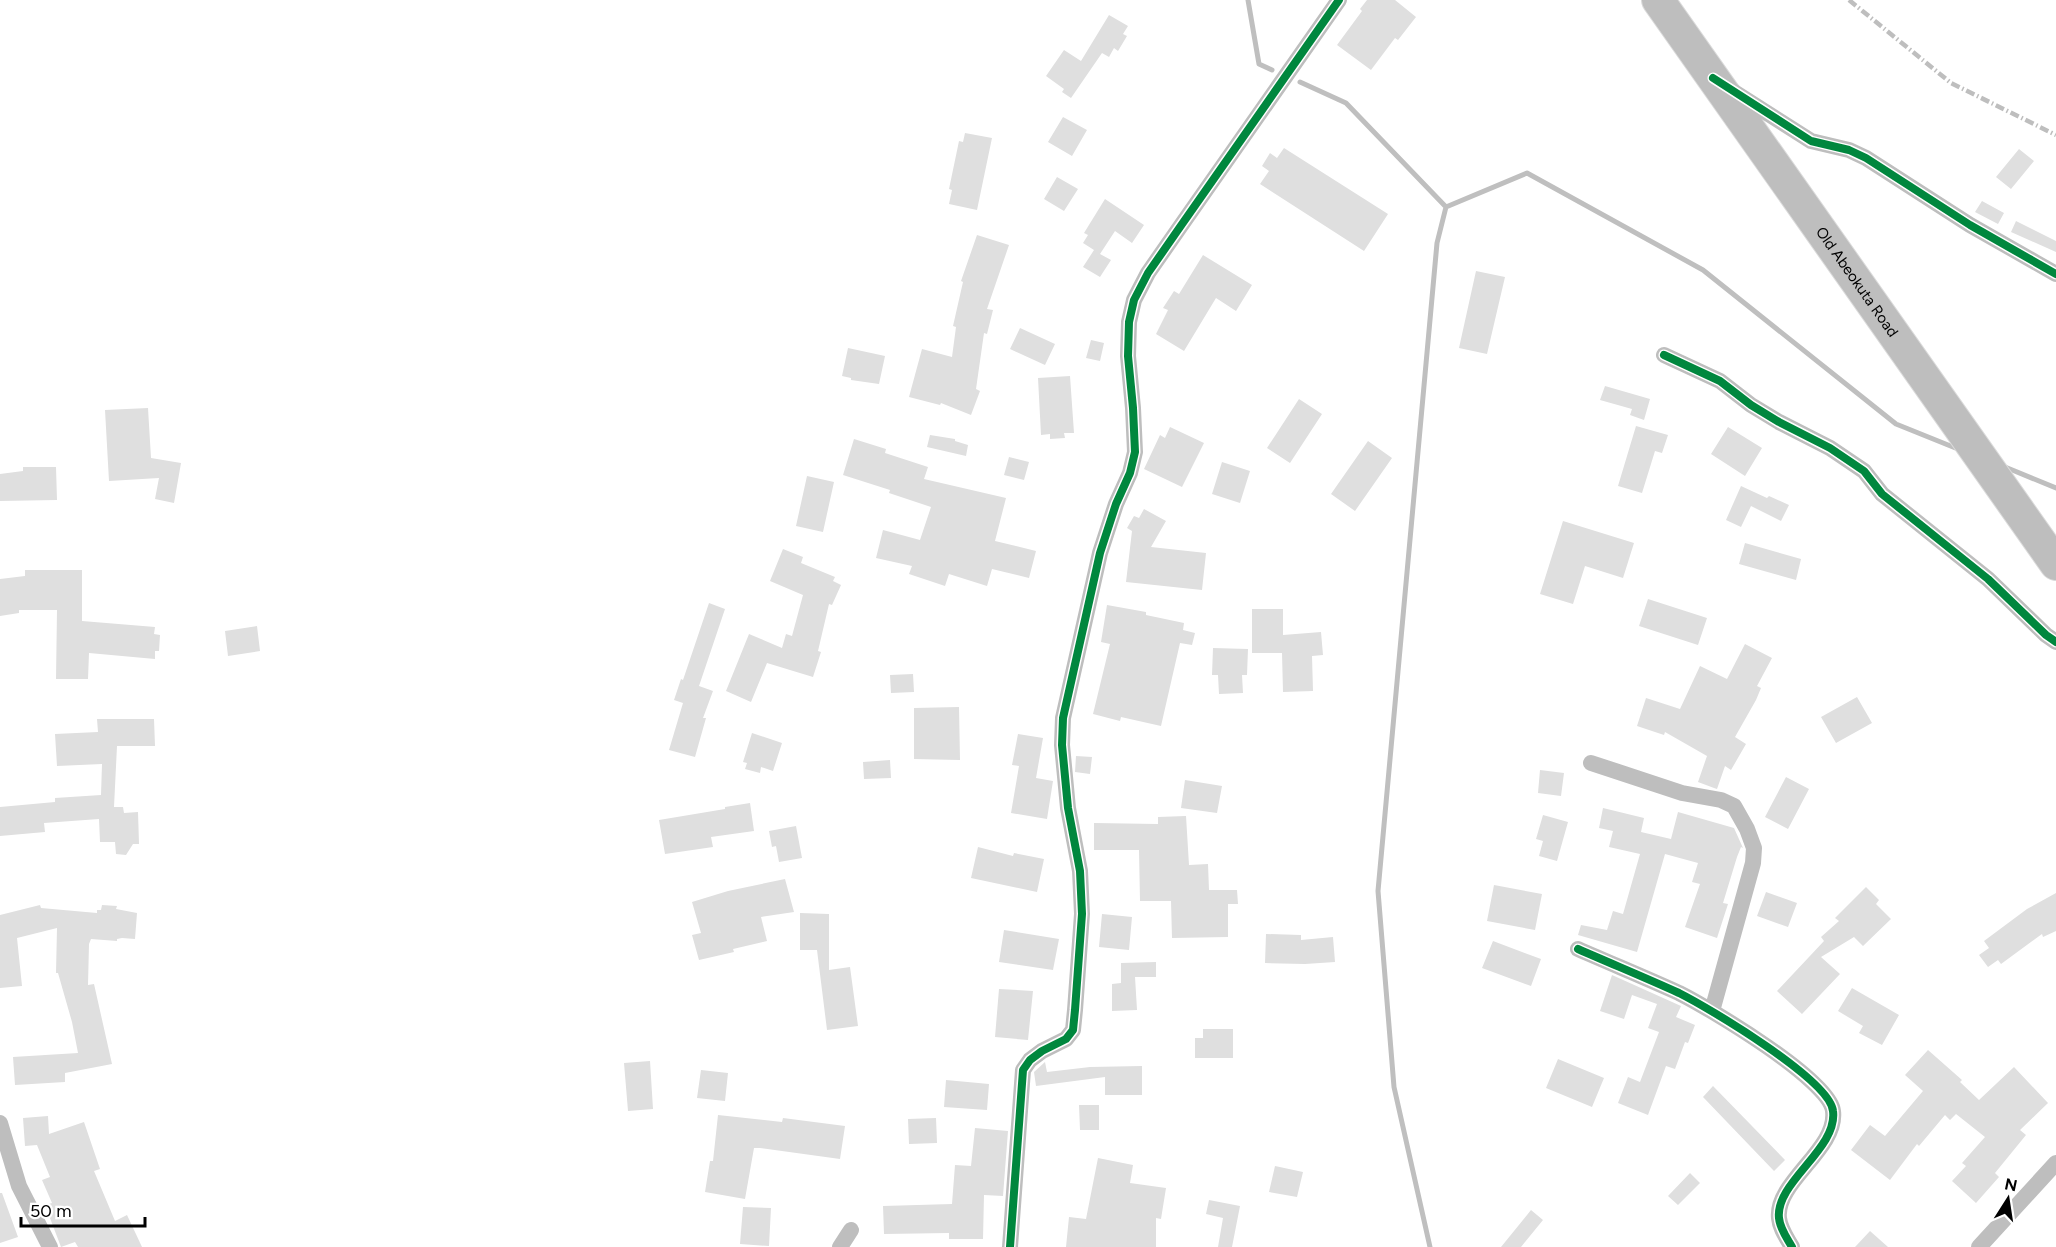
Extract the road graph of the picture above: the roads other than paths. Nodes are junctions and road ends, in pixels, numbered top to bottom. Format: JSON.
{"nodes":[{"id":1,"x":1339,"y":0,"type":"edge"},
{"id":2,"x":1658,"y":0,"type":"edge"},
{"id":3,"x":1713,"y":78,"type":"junction"},
{"id":4,"x":2056,"y":274,"type":"edge"},
{"id":5,"x":1665,"y":355,"type":"dead end"},
{"id":6,"x":2056,"y":564,"type":"edge"},
{"id":7,"x":2056,"y":642,"type":"edge"},
{"id":8,"x":1592,"y":763,"type":"dead end"},
{"id":9,"x":1578,"y":949,"type":"dead end"},
{"id":10,"x":1712,"y":1011,"type":"junction"},
{"id":11,"x":0,"y":1123,"type":"edge"},
{"id":12,"x":2056,"y":1163,"type":"edge"},
{"id":13,"x":851,"y":1230,"type":"dead end"},
{"id":14,"x":50,"y":1247,"type":"edge"},
{"id":15,"x":840,"y":1247,"type":"edge"},
{"id":16,"x":1010,"y":1247,"type":"edge"},
{"id":17,"x":1792,"y":1247,"type":"edge"},
{"id":18,"x":1980,"y":1247,"type":"edge"}],
"edges":[{"from":1,"to":16,"type":"street"},
{"from":2,"to":3,"type":"highway","name":"Old Abeokuta Road"},
{"from":3,"to":4,"type":"street"},
{"from":3,"to":6,"type":"highway","name":"Old Abeokuta Road"},
{"from":5,"to":7,"type":"street"},
{"from":8,"to":10,"type":"street"},
{"from":9,"to":10,"type":"street"},
{"from":10,"to":17,"type":"street"},
{"from":11,"to":14,"type":"street"},
{"from":12,"to":18,"type":"street"},
{"from":13,"to":15,"type":"street"}]}
